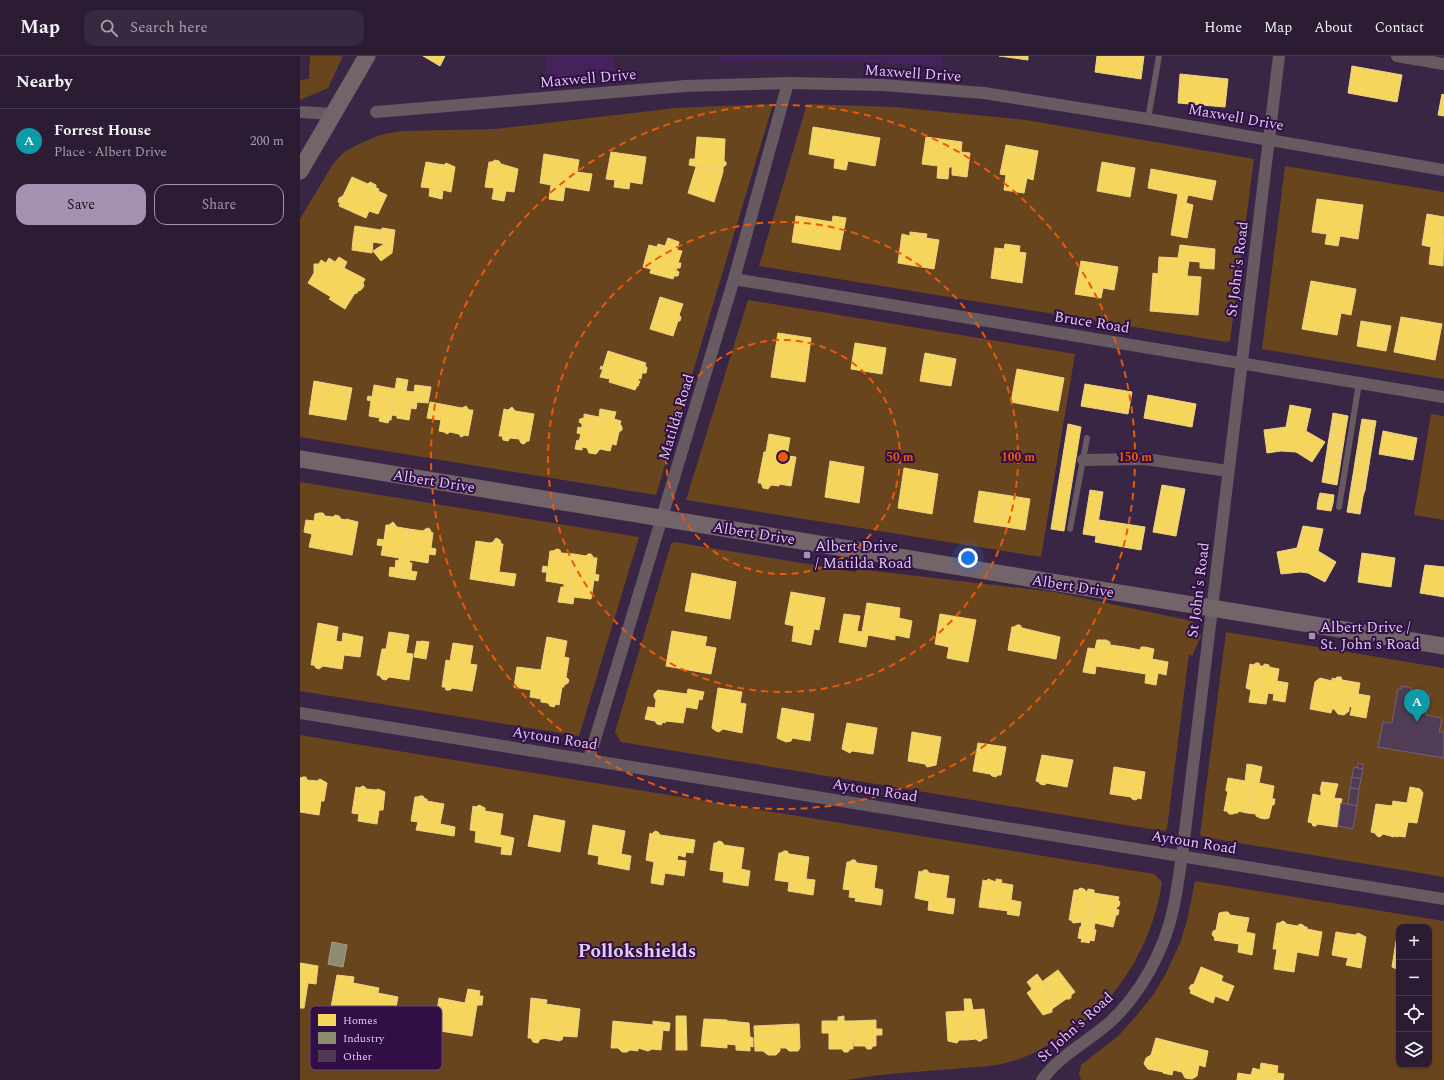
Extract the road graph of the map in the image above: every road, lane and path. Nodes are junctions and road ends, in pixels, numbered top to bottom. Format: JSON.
{"nodes":[{"id":1,"x":367,"y":56,"type":"edge"},
{"id":2,"x":1159,"y":56,"type":"edge"},
{"id":3,"x":1279,"y":56,"type":"edge"},
{"id":4,"x":1397,"y":56,"type":"edge"},
{"id":5,"x":1419,"y":58,"type":"edge"},
{"id":6,"x":1444,"y":64,"type":"edge"},
{"id":7,"x":788,"y":83,"type":"junction"},
{"id":8,"x":300,"y":112,"type":"edge"},
{"id":9,"x":376,"y":112,"type":"dead end"},
{"id":10,"x":333,"y":114,"type":"junction"},
{"id":11,"x":1148,"y":119,"type":"junction"},
{"id":12,"x":1269,"y":139,"type":"junction"},
{"id":13,"x":1444,"y":170,"type":"edge"},
{"id":14,"x":300,"y":171,"type":"edge"},
{"id":15,"x":734,"y":279,"type":"junction"},
{"id":16,"x":1241,"y":363,"type":"junction"},
{"id":17,"x":1359,"y":383,"type":"junction"},
{"id":18,"x":1444,"y":397,"type":"edge"},
{"id":19,"x":1087,"y":438,"type":"dead end"},
{"id":20,"x":300,"y":459,"type":"edge"},
{"id":21,"x":1083,"y":460,"type":"junction"},
{"id":22,"x":1228,"y":471,"type":"junction"},
{"id":23,"x":1339,"y":506,"type":"dead end"},
{"id":24,"x":662,"y":518,"type":"junction"},
{"id":25,"x":1070,"y":529,"type":"dead end"},
{"id":26,"x":1212,"y":609,"type":"junction"},
{"id":27,"x":1444,"y":646,"type":"edge"},
{"id":28,"x":300,"y":713,"type":"edge"},
{"id":29,"x":589,"y":760,"type":"junction"},
{"id":30,"x":1182,"y":856,"type":"junction"},
{"id":31,"x":1444,"y":899,"type":"edge"},
{"id":32,"x":1042,"y":1080,"type":"edge"}],
"edges":[{"from":1,"to":10,"type":"street"},
{"from":2,"to":11,"type":"lane"},
{"from":3,"to":12,"type":"street","name":"St John's Road"},
{"from":4,"to":5,"type":"street"},
{"from":5,"to":6,"type":"street"},
{"from":7,"to":9,"type":"street","name":"Maxwell Drive"},
{"from":7,"to":11,"type":"street","name":"Maxwell Drive"},
{"from":7,"to":15,"type":"street","name":"Matilda Road"},
{"from":8,"to":10,"type":"street"},
{"from":10,"to":14,"type":"street"},
{"from":11,"to":12,"type":"street","name":"Maxwell Drive"},
{"from":12,"to":13,"type":"street","name":"Maxwell Drive"},
{"from":12,"to":16,"type":"street","name":"St John's Road"},
{"from":15,"to":16,"type":"street","name":"Bruce Road"},
{"from":15,"to":24,"type":"street","name":"Matilda Road"},
{"from":16,"to":17,"type":"street","name":"Bruce Road"},
{"from":16,"to":22,"type":"street","name":"St John's Road"},
{"from":17,"to":18,"type":"street","name":"Bruce Road"},
{"from":17,"to":23,"type":"lane"},
{"from":19,"to":21,"type":"lane"},
{"from":20,"to":24,"type":"street","name":"Albert Drive"},
{"from":21,"to":22,"type":"street"},
{"from":21,"to":25,"type":"lane"},
{"from":22,"to":26,"type":"street","name":"St John's Road"},
{"from":24,"to":26,"type":"street","name":"Albert Drive"},
{"from":24,"to":29,"type":"street","name":"Matilda Road"},
{"from":26,"to":27,"type":"street","name":"Albert Drive"},
{"from":26,"to":30,"type":"street","name":"St John's Road"},
{"from":28,"to":29,"type":"street","name":"Aytoun Road"},
{"from":29,"to":30,"type":"street","name":"Aytoun Road"},
{"from":30,"to":31,"type":"street","name":"Aytoun Road"},
{"from":30,"to":32,"type":"street","name":"St John's Road"}]}
